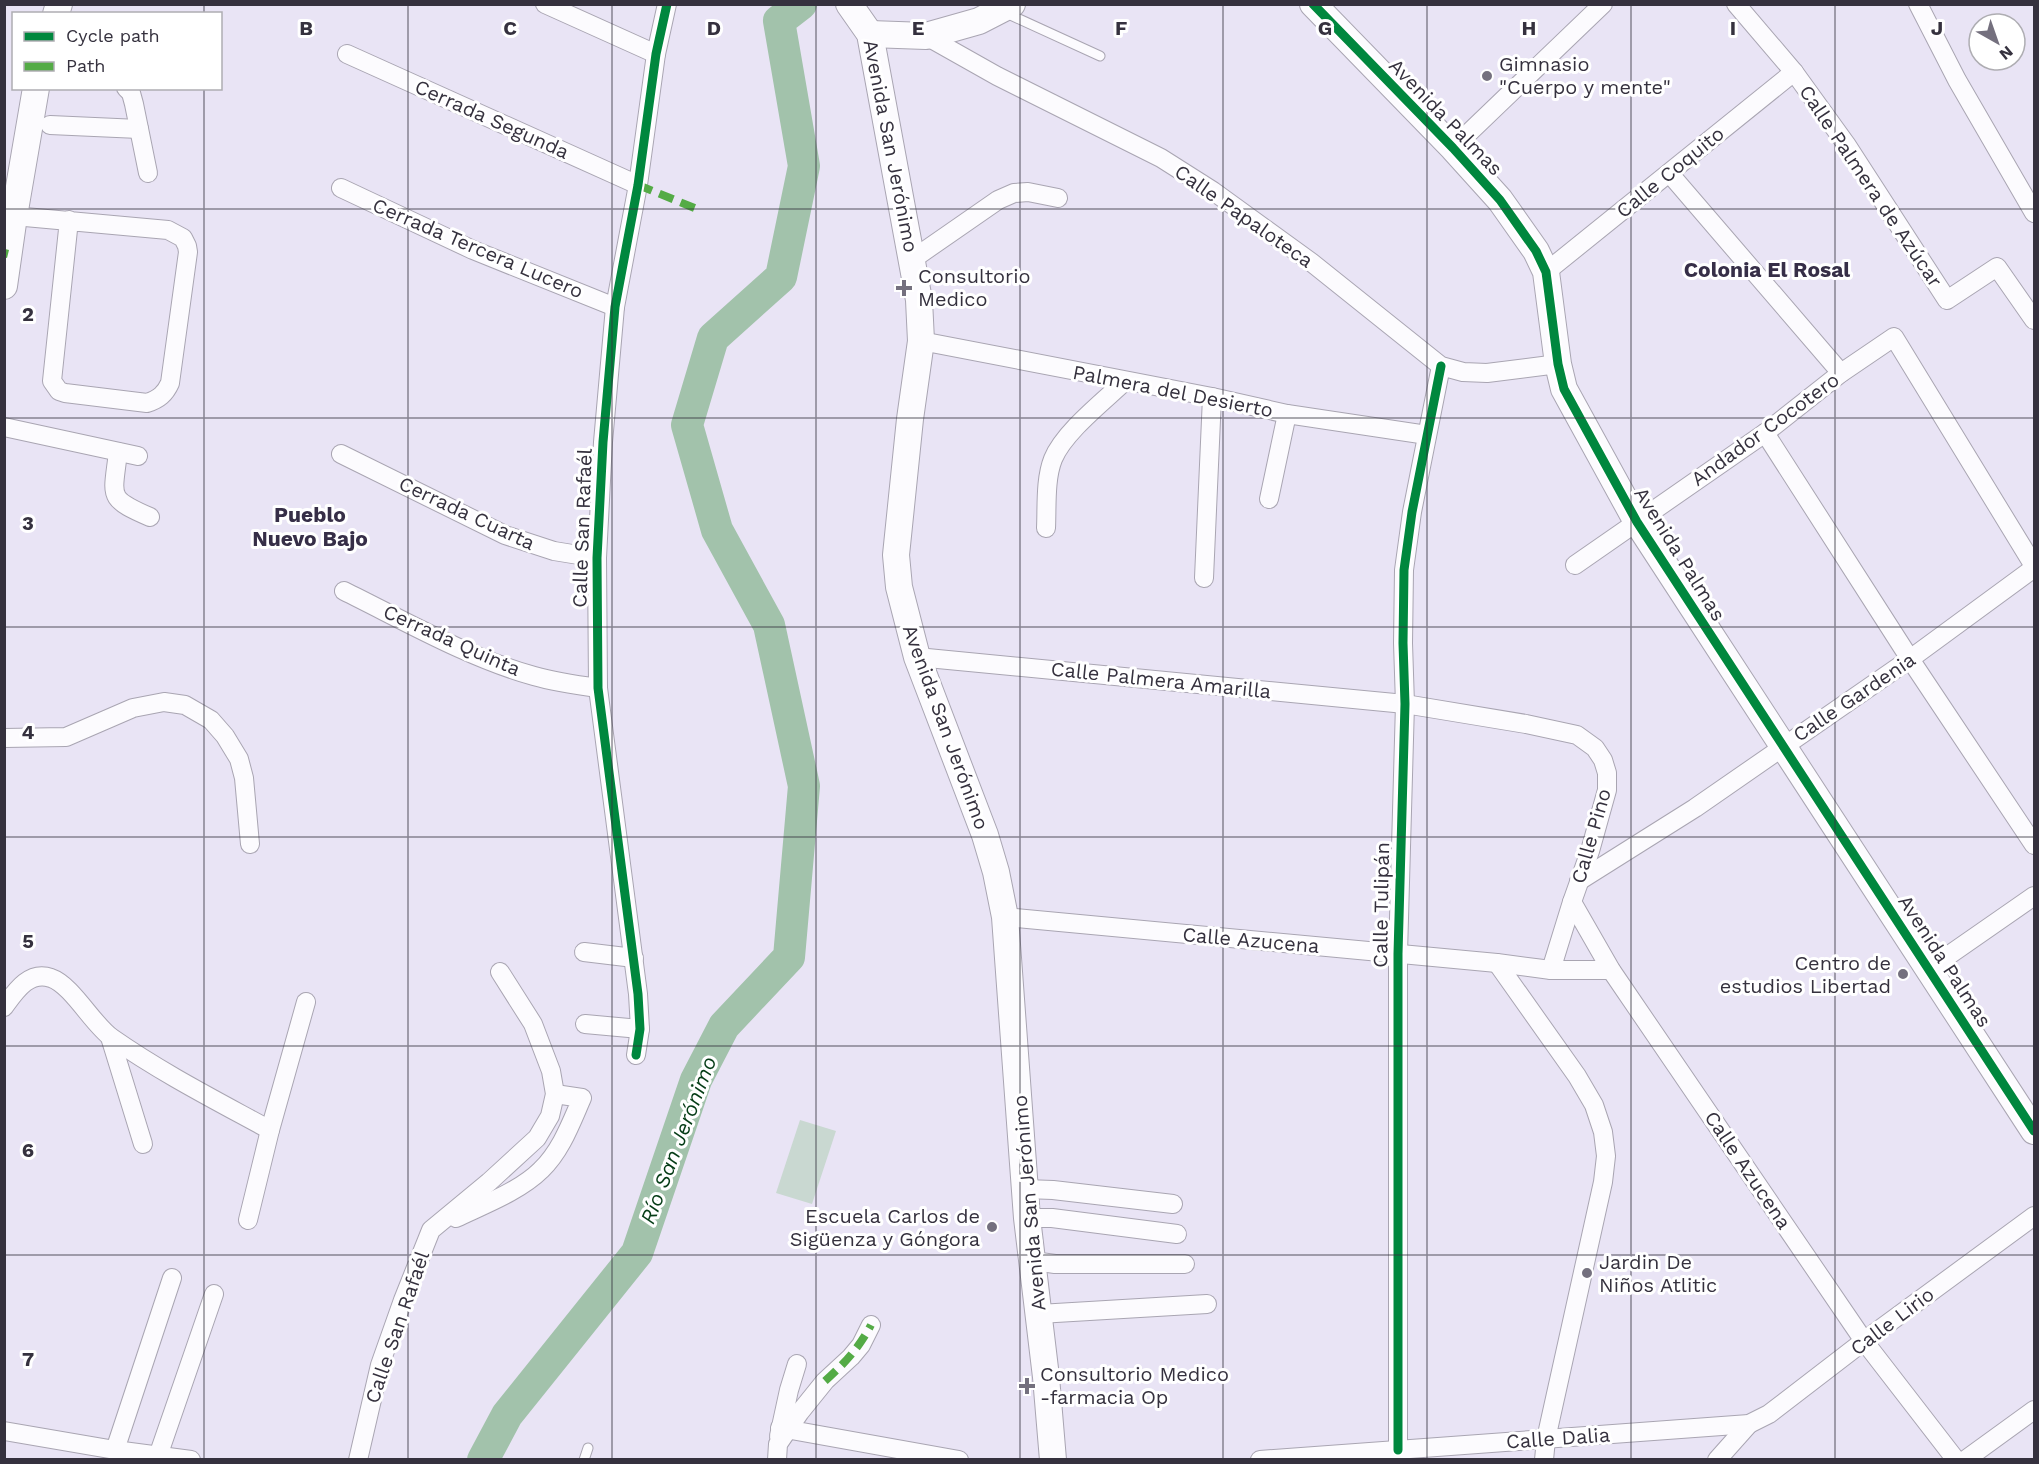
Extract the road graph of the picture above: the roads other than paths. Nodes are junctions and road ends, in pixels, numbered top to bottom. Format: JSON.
{"nodes":[{"id":1,"x":545,"y":4,"type":"edge"},
{"id":2,"x":667,"y":4,"type":"edge"},
{"id":3,"x":849,"y":4,"type":"edge"},
{"id":4,"x":1313,"y":4,"type":"edge"},
{"id":5,"x":1603,"y":4,"type":"edge"},
{"id":6,"x":1736,"y":4,"type":"edge"},
{"id":7,"x":1918,"y":4,"type":"edge"},
{"id":8,"x":1006,"y":8,"type":"edge"},
{"id":9,"x":870,"y":34,"type":"junction"},
{"id":10,"x":926,"y":36,"type":"junction"},
{"id":11,"x":347,"y":54,"type":"dead end"},
{"id":12,"x":656,"y":54,"type":"junction"},
{"id":13,"x":1100,"y":56,"type":"dead end"},
{"id":14,"x":1794,"y":72,"type":"junction"},
{"id":15,"x":880,"y":76,"type":"junction"},
{"id":16,"x":36,"y":90,"type":"edge"},
{"id":17,"x":128,"y":90,"type":"edge"},
{"id":18,"x":50,"y":125,"type":"dead end"},
{"id":19,"x":140,"y":129,"type":"junction"},
{"id":20,"x":1453,"y":148,"type":"junction"},
{"id":21,"x":148,"y":173,"type":"dead end"},
{"id":22,"x":1670,"y":174,"type":"junction"},
{"id":23,"x":638,"y":185,"type":"junction"},
{"id":24,"x":341,"y":188,"type":"dead end"},
{"id":25,"x":1058,"y":198,"type":"dead end"},
{"id":26,"x":2034,"y":213,"type":"edge"},
{"id":27,"x":14,"y":216,"type":"junction"},
{"id":28,"x":69,"y":220,"type":"junction"},
{"id":29,"x":6,"y":253,"type":"edge"},
{"id":30,"x":913,"y":259,"type":"junction"},
{"id":31,"x":1546,"y":272,"type":"junction"},
{"id":32,"x":4,"y":286,"type":"edge"},
{"id":33,"x":615,"y":307,"type":"junction"},
{"id":34,"x":2034,"y":320,"type":"edge"},
{"id":35,"x":921,"y":341,"type":"junction"},
{"id":36,"x":1558,"y":364,"type":"junction"},
{"id":37,"x":1441,"y":366,"type":"junction"},
{"id":38,"x":1841,"y":373,"type":"junction"},
{"id":39,"x":1125,"y":381,"type":"junction"},
{"id":40,"x":1212,"y":398,"type":"junction"},
{"id":41,"x":1287,"y":414,"type":"junction"},
{"id":42,"x":4,"y":427,"type":"edge"},
{"id":43,"x":1765,"y":433,"type":"junction"},
{"id":44,"x":1427,"y":435,"type":"junction"},
{"id":45,"x":118,"y":452,"type":"junction"},
{"id":46,"x":341,"y":454,"type":"dead end"},
{"id":47,"x":138,"y":456,"type":"dead end"},
{"id":48,"x":1269,"y":499,"type":"dead end"},
{"id":49,"x":150,"y":517,"type":"dead end"},
{"id":50,"x":1637,"y":522,"type":"junction"},
{"id":51,"x":1046,"y":528,"type":"dead end"},
{"id":52,"x":597,"y":558,"type":"junction"},
{"id":53,"x":1575,"y":565,"type":"dead end"},
{"id":54,"x":2034,"y":567,"type":"edge"},
{"id":55,"x":1204,"y":578,"type":"dead end"},
{"id":56,"x":344,"y":591,"type":"dead end"},
{"id":57,"x":917,"y":657,"type":"junction"},
{"id":58,"x":1910,"y":659,"type":"junction"},
{"id":59,"x":598,"y":688,"type":"junction"},
{"id":60,"x":1405,"y":704,"type":"junction"},
{"id":61,"x":4,"y":738,"type":"edge"},
{"id":62,"x":1782,"y":747,"type":"junction"},
{"id":63,"x":250,"y":844,"type":"dead end"},
{"id":64,"x":2034,"y":845,"type":"edge"},
{"id":65,"x":1579,"y":881,"type":"junction"},
{"id":66,"x":2034,"y":896,"type":"edge"},
{"id":67,"x":1572,"y":902,"type":"junction"},
{"id":68,"x":1005,"y":916,"type":"junction"},
{"id":69,"x":584,"y":952,"type":"dead end"},
{"id":70,"x":1398,"y":954,"type":"junction"},
{"id":71,"x":634,"y":958,"type":"junction"},
{"id":72,"x":1497,"y":963,"type":"junction"},
{"id":73,"x":1929,"y":969,"type":"junction"},
{"id":74,"x":1551,"y":970,"type":"junction"},
{"id":75,"x":1611,"y":970,"type":"junction"},
{"id":76,"x":500,"y":972,"type":"dead end"},
{"id":77,"x":306,"y":1002,"type":"dead end"},
{"id":78,"x":4,"y":1007,"type":"edge"},
{"id":79,"x":585,"y":1024,"type":"dead end"},
{"id":80,"x":640,"y":1029,"type":"junction"},
{"id":81,"x":110,"y":1037,"type":"junction"},
{"id":82,"x":636,"y":1055,"type":"dead end"},
{"id":83,"x":555,"y":1094,"type":"junction"},
{"id":84,"x":270,"y":1130,"type":"junction"},
{"id":85,"x":2034,"y":1131,"type":"edge"},
{"id":86,"x":143,"y":1144,"type":"dead end"},
{"id":87,"x":1025,"y":1190,"type":"junction"},
{"id":88,"x":1173,"y":1204,"type":"dead end"},
{"id":89,"x":2034,"y":1216,"type":"edge"},
{"id":90,"x":1027,"y":1218,"type":"junction"},
{"id":91,"x":248,"y":1220,"type":"dead end"},
{"id":92,"x":431,"y":1230,"type":"junction"},
{"id":93,"x":1177,"y":1234,"type":"dead end"},
{"id":94,"x":1033,"y":1262,"type":"junction"},
{"id":95,"x":1185,"y":1264,"type":"dead end"},
{"id":96,"x":172,"y":1278,"type":"dead end"},
{"id":97,"x":214,"y":1294,"type":"dead end"},
{"id":98,"x":1207,"y":1304,"type":"dead end"},
{"id":99,"x":1039,"y":1314,"type":"junction"},
{"id":100,"x":871,"y":1326,"type":"dead end"},
{"id":101,"x":1864,"y":1341,"type":"junction"},
{"id":102,"x":797,"y":1364,"type":"dead end"},
{"id":103,"x":2034,"y":1410,"type":"edge"},
{"id":104,"x":1749,"y":1424,"type":"junction"},
{"id":105,"x":4,"y":1431,"type":"edge"},
{"id":106,"x":1546,"y":1439,"type":"junction"},
{"id":107,"x":781,"y":1440,"type":"edge"},
{"id":108,"x":588,"y":1448,"type":"dead end"},
{"id":109,"x":1398,"y":1449,"type":"junction"},
{"id":110,"x":115,"y":1450,"type":"junction"},
{"id":111,"x":158,"y":1456,"type":"junction"},
{"id":112,"x":1267,"y":1459,"type":"edge"},
{"id":113,"x":191,"y":1460,"type":"edge"},
{"id":114,"x":358,"y":1460,"type":"edge"},
{"id":115,"x":584,"y":1460,"type":"edge"},
{"id":116,"x":959,"y":1460,"type":"edge"},
{"id":117,"x":1053,"y":1460,"type":"edge"},
{"id":118,"x":1260,"y":1460,"type":"edge"},
{"id":119,"x":1544,"y":1460,"type":"edge"},
{"id":120,"x":1717,"y":1460,"type":"edge"},
{"id":121,"x":1956,"y":1460,"type":"edge"},
{"id":122,"x":1965,"y":1460,"type":"edge"}],
"edges":[{"from":1,"to":12,"type":"street"},
{"from":2,"to":12,"type":"street","name":"Calle San Rafaél"},
{"from":3,"to":9,"type":"street","name":"Avenida San Jerónimo"},
{"from":4,"to":20,"type":"street","name":"Avenida Palmas"},
{"from":5,"to":20,"type":"street"},
{"from":6,"to":14,"type":"street","name":"Calle Palmera de Azúcar"},
{"from":7,"to":26,"type":"street"},
{"from":8,"to":10,"type":"street"},
{"from":8,"to":13,"type":"lane"},
{"from":9,"to":10,"type":"street"},
{"from":9,"to":15,"type":"street","name":"Avenida San Jerónimo"},
{"from":10,"to":15,"type":"street"},
{"from":10,"to":37,"type":"street","name":"Calle Papaloteca"},
{"from":11,"to":23,"type":"street","name":"Cerrada Segunda"},
{"from":12,"to":23,"type":"street","name":"Calle San Rafaél"},
{"from":14,"to":22,"type":"street","name":"Calle Coquito"},
{"from":14,"to":34,"type":"street","name":"Calle Palmera de Azúcar"},
{"from":15,"to":30,"type":"street","name":"Avenida San Jerónimo"},
{"from":16,"to":27,"type":"street"},
{"from":17,"to":19,"type":"street"},
{"from":18,"to":19,"type":"street"},
{"from":19,"to":21,"type":"street"},
{"from":20,"to":31,"type":"street","name":"Avenida Palmas"},
{"from":22,"to":31,"type":"street","name":"Calle Coquito"},
{"from":22,"to":38,"type":"street"},
{"from":23,"to":33,"type":"street","name":"Calle San Rafaél"},
{"from":24,"to":33,"type":"street","name":"Cerrada Tercera Lucero"},
{"from":25,"to":30,"type":"street"},
{"from":27,"to":28,"type":"street"},
{"from":27,"to":29,"type":"street"},
{"from":28,"to":28,"type":"street"},
{"from":29,"to":32,"type":"street"},
{"from":30,"to":35,"type":"street","name":"Avenida San Jerónimo"},
{"from":31,"to":36,"type":"street","name":"Avenida Palmas"},
{"from":33,"to":52,"type":"street","name":"Calle San Rafaél"},
{"from":35,"to":39,"type":"street","name":"Palmera del Desierto"},
{"from":35,"to":57,"type":"street","name":"Avenida San Jerónimo"},
{"from":36,"to":37,"type":"street","name":"Calle Papaloteca"},
{"from":36,"to":50,"type":"street","name":"Avenida Palmas"},
{"from":37,"to":44,"type":"street","name":"Calle Tulipán"},
{"from":38,"to":43,"type":"street","name":"Andador Cocotero"},
{"from":38,"to":54,"type":"street","name":"Andador Cocotero"},
{"from":39,"to":40,"type":"street","name":"Palmera del Desierto"},
{"from":39,"to":51,"type":"street"},
{"from":40,"to":41,"type":"street","name":"Palmera del Desierto"},
{"from":40,"to":55,"type":"street"},
{"from":41,"to":44,"type":"street","name":"Palmera del Desierto"},
{"from":41,"to":48,"type":"street"},
{"from":42,"to":45,"type":"street"},
{"from":43,"to":50,"type":"street","name":"Andador Cocotero"},
{"from":43,"to":58,"type":"street"},
{"from":44,"to":60,"type":"street","name":"Calle Tulipán"},
{"from":45,"to":47,"type":"street"},
{"from":45,"to":49,"type":"street"},
{"from":46,"to":52,"type":"street","name":"Cerrada Cuarta"},
{"from":50,"to":53,"type":"street","name":"Andador Cocotero"},
{"from":50,"to":62,"type":"street","name":"Avenida Palmas"},
{"from":52,"to":59,"type":"street","name":"Calle San Rafaél"},
{"from":54,"to":58,"type":"street","name":"Calle Gardenia"},
{"from":56,"to":59,"type":"street","name":"Cerrada Quinta"},
{"from":57,"to":60,"type":"street","name":"Calle Palmera Amarilla"},
{"from":57,"to":68,"type":"street","name":"Avenida San Jerónimo"},
{"from":58,"to":62,"type":"street","name":"Calle Gardenia"},
{"from":58,"to":64,"type":"street"},
{"from":59,"to":71,"type":"street","name":"Calle San Rafaél"},
{"from":60,"to":65,"type":"street","name":"Calle Pino"},
{"from":60,"to":70,"type":"street","name":"Calle Tulipán"},
{"from":61,"to":63,"type":"street"},
{"from":62,"to":65,"type":"street","name":"Calle Gardenia"},
{"from":62,"to":73,"type":"street","name":"Avenida Palmas"},
{"from":65,"to":67,"type":"street","name":"Calle Pino"},
{"from":66,"to":73,"type":"street"},
{"from":67,"to":74,"type":"street"},
{"from":67,"to":75,"type":"street","name":"Calle Pino"},
{"from":68,"to":70,"type":"street","name":"Calle Azucena"},
{"from":68,"to":87,"type":"street","name":"Avenida San Jerónimo"},
{"from":69,"to":71,"type":"street"},
{"from":70,"to":72,"type":"street","name":"Calle Azucena"},
{"from":70,"to":109,"type":"street","name":"Calle Tulipán"},
{"from":71,"to":80,"type":"street","name":"Calle San Rafaél"},
{"from":72,"to":74,"type":"street","name":"Calle Azucena"},
{"from":72,"to":106,"type":"street"},
{"from":73,"to":85,"type":"street","name":"Avenida Palmas"},
{"from":74,"to":75,"type":"street","name":"Calle Azucena"},
{"from":75,"to":101,"type":"street","name":"Calle Azucena"},
{"from":76,"to":83,"type":"street","name":"Calle San Rafaél"},
{"from":77,"to":84,"type":"street"},
{"from":78,"to":81,"type":"street"},
{"from":79,"to":80,"type":"street"},
{"from":80,"to":82,"type":"street","name":"Calle San Rafaél"},
{"from":81,"to":84,"type":"street"},
{"from":81,"to":86,"type":"street"},
{"from":83,"to":92,"type":"street","name":"Calle San Rafaél"},
{"from":83,"to":92,"type":"street","name":"Calle San Rafaél"},
{"from":84,"to":91,"type":"street"},
{"from":87,"to":88,"type":"street"},
{"from":87,"to":90,"type":"street","name":"Avenida San Jerónimo"},
{"from":89,"to":101,"type":"street","name":"Calle Lirio"},
{"from":90,"to":93,"type":"street"},
{"from":90,"to":94,"type":"street","name":"Avenida San Jerónimo"},
{"from":92,"to":114,"type":"street","name":"Calle San Rafaél"},
{"from":94,"to":95,"type":"street"},
{"from":94,"to":99,"type":"street","name":"Avenida San Jerónimo"},
{"from":96,"to":110,"type":"street"},
{"from":97,"to":111,"type":"street"},
{"from":98,"to":99,"type":"street"},
{"from":99,"to":117,"type":"street","name":"Avenida San Jerónimo"},
{"from":100,"to":107,"type":"street"},
{"from":101,"to":104,"type":"street","name":"Calle Lirio"},
{"from":101,"to":121,"type":"street","name":"Calle Azucena"},
{"from":102,"to":107,"type":"street"},
{"from":103,"to":122,"type":"street"},
{"from":104,"to":106,"type":"street","name":"Calle Dalia"},
{"from":104,"to":120,"type":"street"},
{"from":105,"to":110,"type":"street"},
{"from":106,"to":109,"type":"street","name":"Calle Dalia"},
{"from":106,"to":119,"type":"street"},
{"from":107,"to":116,"type":"street"},
{"from":108,"to":115,"type":"lane"},
{"from":109,"to":112,"type":"street","name":"Calle Dalia"},
{"from":110,"to":111,"type":"street"},
{"from":111,"to":113,"type":"street"},
{"from":112,"to":118,"type":"street","name":"Calle Dalia"}]}
